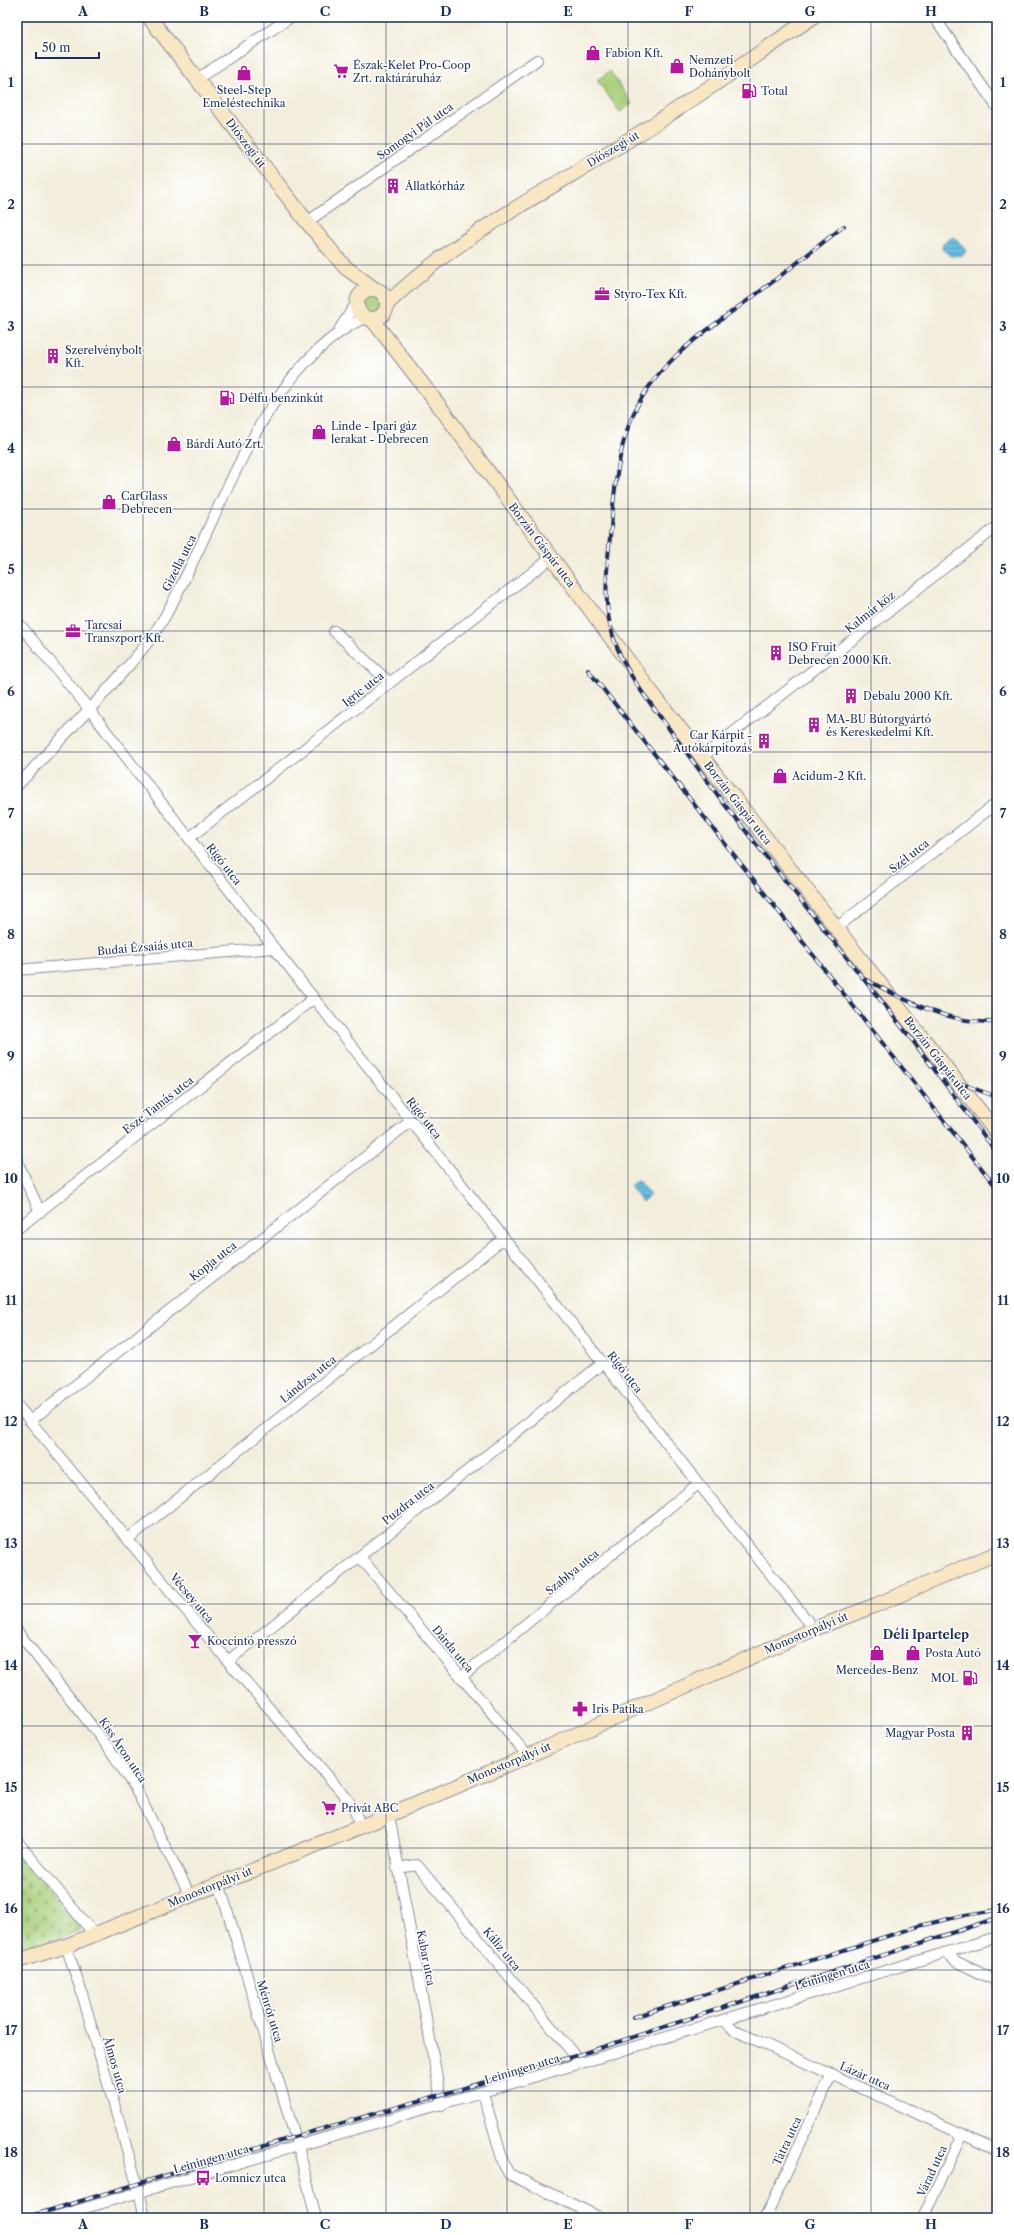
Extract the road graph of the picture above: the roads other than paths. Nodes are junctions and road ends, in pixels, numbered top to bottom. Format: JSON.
{"nodes":[{"id":1,"x":149,"y":17,"type":"edge"},
{"id":2,"x":291,"y":17,"type":"edge"},
{"id":3,"x":814,"y":17,"type":"edge"},
{"id":4,"x":934,"y":17,"type":"edge"},
{"id":5,"x":537,"y":60,"type":"dead end"},
{"id":6,"x":197,"y":79,"type":"junction"},
{"id":7,"x":997,"y":107,"type":"edge"},
{"id":8,"x":307,"y":222,"type":"junction"},
{"id":9,"x":345,"y":267,"type":"junction"},
{"id":10,"x":412,"y":280,"type":"junction"},
{"id":11,"x":376,"y":289,"type":"junction"},
{"id":12,"x":358,"y":300,"type":"junction"},
{"id":13,"x":387,"y":306,"type":"junction"},
{"id":14,"x":369,"y":318,"type":"junction"},
{"id":15,"x":336,"y":333,"type":"junction"},
{"id":16,"x":428,"y":392,"type":"junction"},
{"id":17,"x":994,"y":529,"type":"dead end"},
{"id":18,"x":552,"y":558,"type":"junction"},
{"id":19,"x":17,"y":621,"type":"edge"},
{"id":20,"x":334,"y":631,"type":"dead end"},
{"id":21,"x":390,"y":683,"type":"junction"},
{"id":22,"x":89,"y":709,"type":"junction"},
{"id":23,"x":702,"y":757,"type":"junction"},
{"id":24,"x":17,"y":786,"type":"edge"},
{"id":25,"x":997,"y":803,"type":"edge"},
{"id":26,"x":189,"y":838,"type":"junction"},
{"id":27,"x":836,"y":928,"type":"junction"},
{"id":28,"x":274,"y":948,"type":"junction"},
{"id":29,"x":17,"y":970,"type":"edge"},
{"id":30,"x":314,"y":998,"type":"junction"},
{"id":31,"x":411,"y":1121,"type":"junction"},
{"id":32,"x":997,"y":1133,"type":"edge"},
{"id":33,"x":17,"y":1162,"type":"edge"},
{"id":34,"x":40,"y":1212,"type":"junction"},
{"id":35,"x":17,"y":1230,"type":"edge"},
{"id":36,"x":504,"y":1238,"type":"junction"},
{"id":37,"x":603,"y":1363,"type":"junction"},
{"id":38,"x":17,"y":1404,"type":"edge"},
{"id":39,"x":30,"y":1421,"type":"junction"},
{"id":40,"x":698,"y":1484,"type":"junction"},
{"id":41,"x":128,"y":1539,"type":"junction"},
{"id":42,"x":997,"y":1553,"type":"edge"},
{"id":43,"x":360,"y":1557,"type":"junction"},
{"id":44,"x":814,"y":1629,"type":"junction"},
{"id":45,"x":17,"y":1631,"type":"edge"},
{"id":46,"x":228,"y":1661,"type":"junction"},
{"id":47,"x":462,"y":1678,"type":"junction"},
{"id":48,"x":528,"y":1756,"type":"junction"},
{"id":49,"x":389,"y":1815,"type":"junction"},
{"id":50,"x":360,"y":1827,"type":"junction"},
{"id":51,"x":17,"y":1841,"type":"edge"},
{"id":52,"x":397,"y":1868,"type":"junction"},
{"id":53,"x":219,"y":1883,"type":"junction"},
{"id":54,"x":190,"y":1895,"type":"junction"},
{"id":55,"x":94,"y":1934,"type":"junction"},
{"id":56,"x":997,"y":1937,"type":"edge"},
{"id":57,"x":66,"y":1946,"type":"junction"},
{"id":58,"x":947,"y":1952,"type":"junction"},
{"id":59,"x":17,"y":1961,"type":"edge"},
{"id":60,"x":997,"y":1981,"type":"edge"},
{"id":61,"x":725,"y":2021,"type":"junction"},
{"id":62,"x":581,"y":2064,"type":"junction"},
{"id":63,"x":832,"y":2074,"type":"junction"},
{"id":64,"x":483,"y":2093,"type":"junction"},
{"id":65,"x":442,"y":2105,"type":"junction"},
{"id":66,"x":962,"y":2134,"type":"junction"},
{"id":67,"x":298,"y":2146,"type":"junction"},
{"id":68,"x":997,"y":2150,"type":"edge"},
{"id":69,"x":139,"y":2192,"type":"junction"},
{"id":70,"x":52,"y":2218,"type":"edge"},
{"id":71,"x":145,"y":2218,"type":"edge"},
{"id":72,"x":316,"y":2218,"type":"edge"},
{"id":73,"x":601,"y":2218,"type":"edge"},
{"id":74,"x":765,"y":2218,"type":"edge"},
{"id":75,"x":923,"y":2218,"type":"edge"}],
"edges":[{"from":1,"to":6,"type":"street","name":"Diószegi út"},
{"from":2,"to":6,"type":"street"},
{"from":3,"to":10,"type":"street","name":"Diószegi út"},
{"from":4,"to":7,"type":"street"},
{"from":5,"to":8,"type":"street","name":"Somogyi Pál utca"},
{"from":6,"to":8,"type":"street","name":"Diószegi út"},
{"from":8,"to":9,"type":"street","name":"Diószegi út"},
{"from":9,"to":11,"type":"street","name":"Diószegi út"},
{"from":9,"to":12,"type":"street","name":"Diószegi út"},
{"from":10,"to":11,"type":"street","name":"Diószegi út"},
{"from":10,"to":13,"type":"street","name":"Diószegi út"},
{"from":11,"to":12,"type":"street"},
{"from":11,"to":13,"type":"street"},
{"from":12,"to":14,"type":"street"},
{"from":12,"to":15,"type":"street","name":"Gizella utca"},
{"from":13,"to":14,"type":"street"},
{"from":13,"to":16,"type":"street","name":"Borzán Gáspár utca"},
{"from":14,"to":15,"type":"street","name":"Gizella utca"},
{"from":14,"to":16,"type":"street","name":"Borzán Gáspár utca"},
{"from":15,"to":22,"type":"street","name":"Gizella utca"},
{"from":16,"to":18,"type":"street","name":"Borzán Gáspár utca"},
{"from":17,"to":23,"type":"street","name":"Kalmár köz"},
{"from":18,"to":21,"type":"street","name":"Igric utca"},
{"from":18,"to":23,"type":"street","name":"Borzán Gáspár utca"},
{"from":19,"to":22,"type":"street","name":"Rigó utca"},
{"from":20,"to":21,"type":"street"},
{"from":21,"to":26,"type":"street","name":"Igric utca"},
{"from":22,"to":24,"type":"street","name":"Gizella utca"},
{"from":22,"to":26,"type":"street","name":"Rigó utca"},
{"from":23,"to":27,"type":"street","name":"Borzán Gáspár utca"},
{"from":25,"to":27,"type":"street","name":"Szél utca"},
{"from":26,"to":28,"type":"street","name":"Rigó utca"},
{"from":27,"to":32,"type":"street","name":"Borzán Gáspár utca"},
{"from":28,"to":29,"type":"street","name":"Budai Ézsaiás utca"},
{"from":28,"to":30,"type":"street","name":"Rigó utca"},
{"from":30,"to":31,"type":"street","name":"Rigó utca"},
{"from":30,"to":34,"type":"street","name":"Esze Tamás utca"},
{"from":31,"to":36,"type":"street","name":"Rigó utca"},
{"from":31,"to":39,"type":"street","name":"Kopja utca"},
{"from":33,"to":34,"type":"street"},
{"from":34,"to":35,"type":"street","name":"Esze Tamás utca"},
{"from":36,"to":37,"type":"street","name":"Rigó utca"},
{"from":36,"to":41,"type":"street","name":"Lándzsa utca"},
{"from":37,"to":40,"type":"street","name":"Rigó utca"},
{"from":37,"to":43,"type":"street","name":"Puzdra utca"},
{"from":38,"to":39,"type":"street","name":"Vécsey utca"},
{"from":39,"to":41,"type":"street","name":"Vécsey utca"},
{"from":40,"to":44,"type":"street","name":"Rigó utca"},
{"from":40,"to":47,"type":"street","name":"Szablya utca"},
{"from":41,"to":46,"type":"street","name":"Vécsey utca"},
{"from":42,"to":44,"type":"street","name":"Monostorpályi út"},
{"from":43,"to":46,"type":"street","name":"Puzdra utca"},
{"from":43,"to":47,"type":"street","name":"Dárda utca"},
{"from":44,"to":48,"type":"street","name":"Monostorpályi út"},
{"from":45,"to":54,"type":"street","name":"Kiss Áron utca"},
{"from":46,"to":50,"type":"street","name":"Vécsey utca"},
{"from":47,"to":48,"type":"street","name":"Dárda utca"},
{"from":48,"to":49,"type":"street","name":"Monostorpályi út"},
{"from":49,"to":50,"type":"street","name":"Monostorpályi út"},
{"from":49,"to":52,"type":"street","name":"Kabar utca"},
{"from":50,"to":53,"type":"street","name":"Monostorpályi út"},
{"from":51,"to":55,"type":"street"},
{"from":52,"to":62,"type":"street","name":"Káliz utca"},
{"from":52,"to":65,"type":"street","name":"Kabar utca"},
{"from":53,"to":54,"type":"street","name":"Monostorpályi út"},
{"from":53,"to":67,"type":"street","name":"Ménrót utca"},
{"from":54,"to":55,"type":"street","name":"Monostorpályi út"},
{"from":55,"to":57,"type":"street","name":"Monostorpályi út"},
{"from":56,"to":58,"type":"street","name":"Leiningen utca"},
{"from":57,"to":59,"type":"street","name":"Monostorpályi út"},
{"from":57,"to":69,"type":"street","name":"Álmos utca"},
{"from":58,"to":60,"type":"street"},
{"from":58,"to":61,"type":"street","name":"Leiningen utca"},
{"from":61,"to":62,"type":"street","name":"Leiningen utca"},
{"from":61,"to":63,"type":"street","name":"Lázár utca"},
{"from":62,"to":64,"type":"street","name":"Leiningen utca"},
{"from":63,"to":66,"type":"street","name":"Lázár utca"},
{"from":63,"to":74,"type":"street","name":"Tátra utca"},
{"from":64,"to":65,"type":"street","name":"Leiningen utca"},
{"from":64,"to":73,"type":"street"},
{"from":65,"to":67,"type":"street","name":"Leiningen utca"},
{"from":66,"to":68,"type":"street","name":"Lázár utca"},
{"from":66,"to":75,"type":"street","name":"Várad utca"},
{"from":67,"to":69,"type":"street","name":"Leiningen utca"},
{"from":67,"to":72,"type":"street","name":"Ménrót utca"},
{"from":69,"to":70,"type":"street","name":"Leiningen utca"},
{"from":69,"to":71,"type":"street","name":"Álmos utca"}]}
